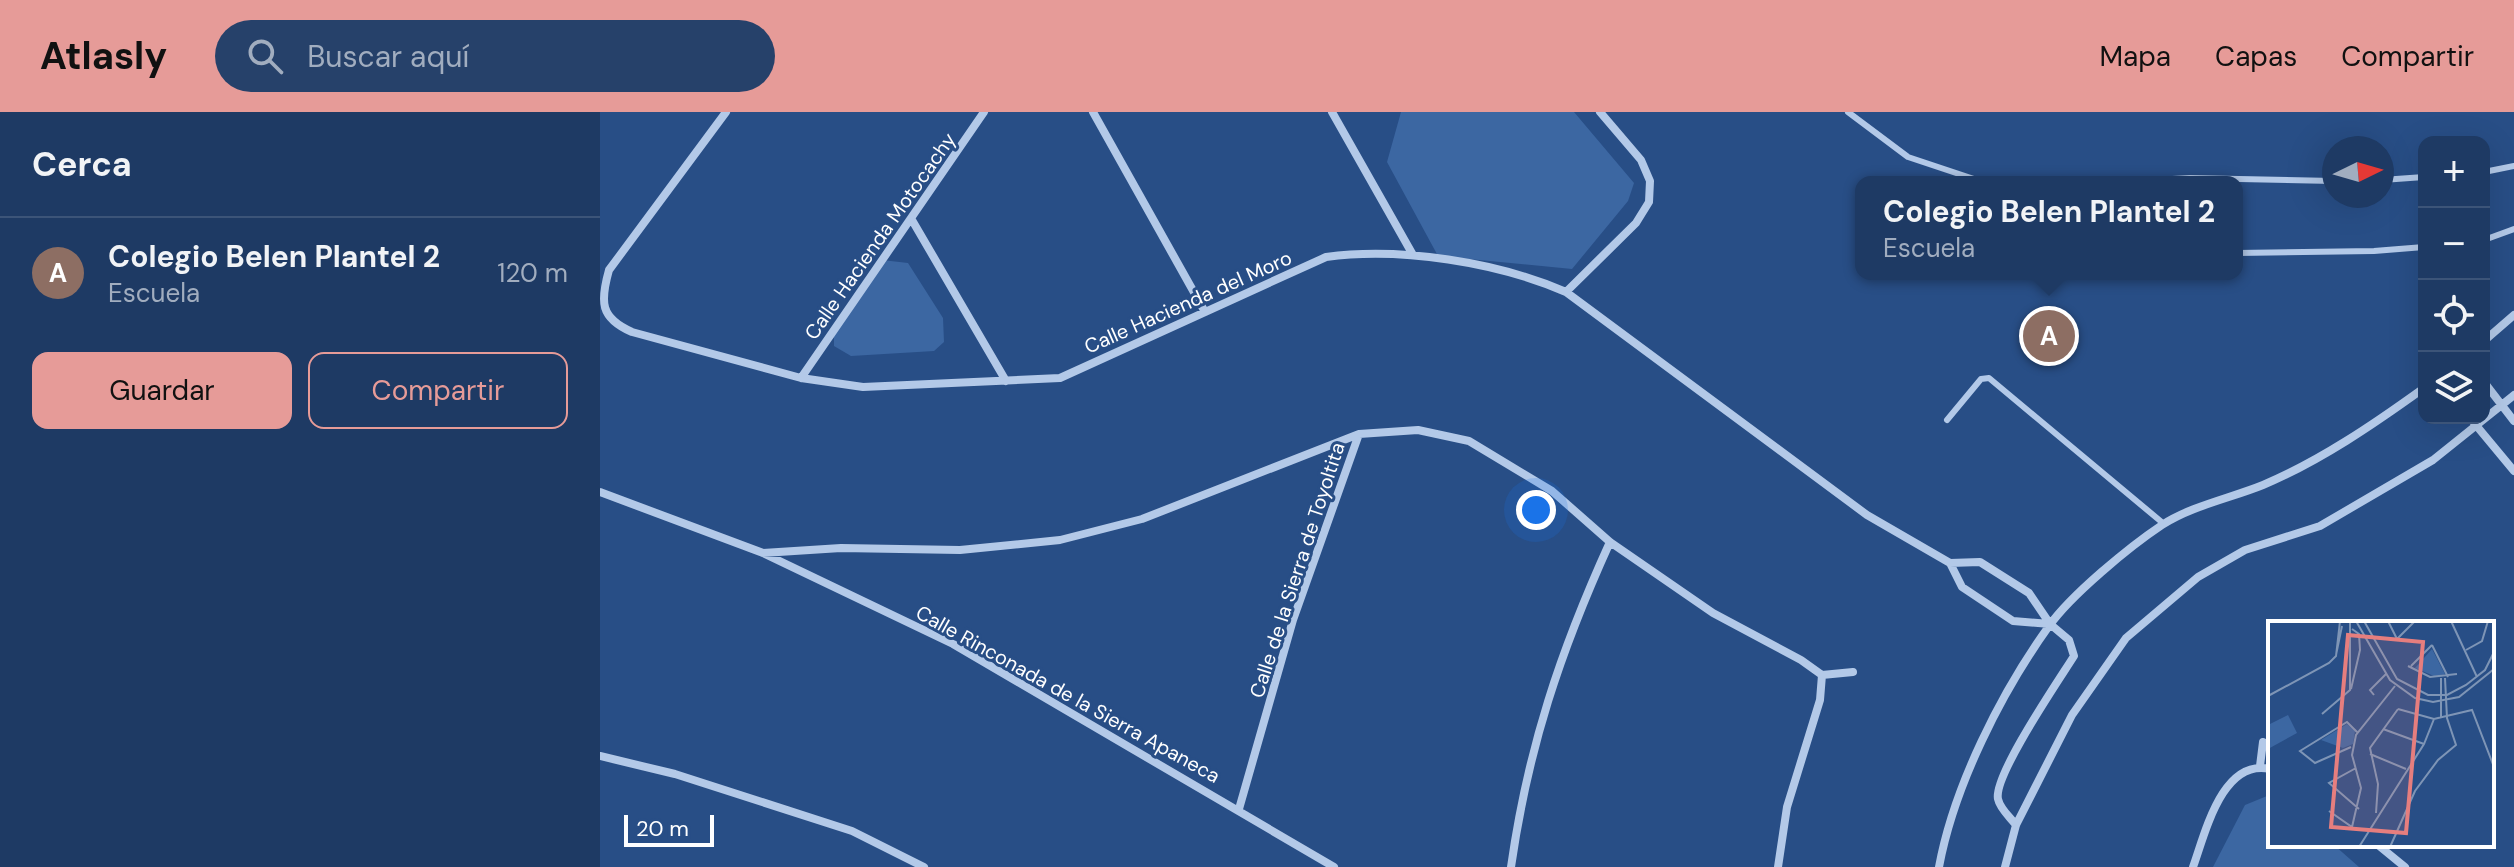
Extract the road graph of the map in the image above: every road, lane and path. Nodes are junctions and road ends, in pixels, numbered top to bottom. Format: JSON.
{"nodes":[{"id":1,"x":726,"y":112,"type":"edge"},
{"id":2,"x":984,"y":112,"type":"edge"},
{"id":3,"x":1093,"y":112,"type":"edge"},
{"id":4,"x":1332,"y":112,"type":"edge"},
{"id":5,"x":1600,"y":112,"type":"edge"},
{"id":6,"x":1848,"y":112,"type":"edge"},
{"id":7,"x":2514,"y":166,"type":"edge"},
{"id":8,"x":2490,"y":171,"type":"edge"},
{"id":9,"x":1958,"y":176,"type":"edge"},
{"id":10,"x":2418,"y":177,"type":"edge"},
{"id":11,"x":2243,"y":179,"type":"edge"},
{"id":12,"x":2394,"y":179,"type":"edge"},
{"id":13,"x":2322,"y":181,"type":"edge"},
{"id":14,"x":912,"y":220,"type":"junction"},
{"id":15,"x":2514,"y":229,"type":"edge"},
{"id":16,"x":2490,"y":238,"type":"edge"},
{"id":17,"x":2418,"y":247,"type":"edge"},
{"id":18,"x":2243,"y":253,"type":"edge"},
{"id":19,"x":1413,"y":255,"type":"junction"},
{"id":20,"x":1566,"y":292,"type":"junction"},
{"id":21,"x":1205,"y":312,"type":"junction"},
{"id":22,"x":2514,"y":315,"type":"edge"},
{"id":23,"x":2490,"y":336,"type":"edge"},
{"id":24,"x":801,"y":378,"type":"junction"},
{"id":25,"x":1006,"y":381,"type":"junction"},
{"id":26,"x":2490,"y":390,"type":"edge"},
{"id":27,"x":2418,"y":392,"type":"edge"},
{"id":28,"x":2514,"y":395,"type":"edge"},
{"id":29,"x":2502,"y":405,"type":"junction"},
{"id":30,"x":1947,"y":420,"type":"dead end"},
{"id":31,"x":2514,"y":421,"type":"edge"},
{"id":32,"x":2475,"y":424,"type":"edge"},
{"id":33,"x":2477,"y":427,"type":"junction"},
{"id":34,"x":1359,"y":434,"type":"junction"},
{"id":35,"x":2514,"y":471,"type":"edge"},
{"id":36,"x":600,"y":492,"type":"edge"},
{"id":37,"x":2164,"y":524,"type":"junction"},
{"id":38,"x":1610,"y":542,"type":"junction"},
{"id":39,"x":763,"y":553,"type":"junction"},
{"id":40,"x":1950,"y":563,"type":"junction"},
{"id":41,"x":2050,"y":624,"type":"junction"},
{"id":42,"x":1853,"y":672,"type":"dead end"},
{"id":43,"x":1822,"y":675,"type":"junction"},
{"id":44,"x":2263,"y":742,"type":"dead end"},
{"id":45,"x":600,"y":756,"type":"edge"},
{"id":46,"x":2260,"y":766,"type":"junction"},
{"id":47,"x":2268,"y":768,"type":"edge"},
{"id":48,"x":1239,"y":809,"type":"junction"},
{"id":49,"x":2016,"y":825,"type":"junction"},
{"id":50,"x":2380,"y":847,"type":"edge"},
{"id":51,"x":924,"y":867,"type":"edge"},
{"id":52,"x":1334,"y":867,"type":"edge"},
{"id":53,"x":1511,"y":867,"type":"edge"},
{"id":54,"x":1778,"y":867,"type":"edge"},
{"id":55,"x":1939,"y":867,"type":"edge"},
{"id":56,"x":2005,"y":867,"type":"edge"},
{"id":57,"x":2193,"y":867,"type":"edge"},
{"id":58,"x":2405,"y":867,"type":"edge"}],
"edges":[{"from":1,"to":24,"type":"street","name":"Calle Hacienda del Moro"},
{"from":2,"to":14,"type":"street","name":"Calle Hacienda Motocachy"},
{"from":3,"to":21,"type":"street"},
{"from":4,"to":19,"type":"street"},
{"from":5,"to":20,"type":"street"},
{"from":6,"to":9,"type":"lane"},
{"from":7,"to":8,"type":"lane"},
{"from":10,"to":12,"type":"lane"},
{"from":11,"to":13,"type":"lane"},
{"from":14,"to":24,"type":"street","name":"Calle Hacienda Motocachy"},
{"from":14,"to":25,"type":"street"},
{"from":15,"to":16,"type":"lane"},
{"from":17,"to":18,"type":"lane"},
{"from":19,"to":20,"type":"street","name":"Calle Hacienda del Moro"},
{"from":19,"to":21,"type":"street","name":"Calle Hacienda del Moro"},
{"from":20,"to":40,"type":"street","name":"Calle Hacienda del Moro"},
{"from":21,"to":25,"type":"street","name":"Calle Hacienda del Moro"},
{"from":22,"to":23,"type":"street"},
{"from":24,"to":25,"type":"street","name":"Calle Hacienda del Moro"},
{"from":26,"to":29,"type":"street"},
{"from":27,"to":37,"type":"street"},
{"from":28,"to":29,"type":"street"},
{"from":29,"to":31,"type":"street"},
{"from":29,"to":33,"type":"street"},
{"from":30,"to":37,"type":"lane"},
{"from":32,"to":33,"type":"street"},
{"from":33,"to":35,"type":"street"},
{"from":33,"to":49,"type":"street"},
{"from":34,"to":38,"type":"street"},
{"from":34,"to":39,"type":"street"},
{"from":34,"to":48,"type":"street","name":"Calle de la Sierra de Toyoltita"},
{"from":36,"to":39,"type":"street","name":"Calle Rinconada de la Sierra Apaneca"},
{"from":37,"to":41,"type":"street"},
{"from":38,"to":43,"type":"street"},
{"from":38,"to":53,"type":"street"},
{"from":39,"to":48,"type":"street","name":"Calle Rinconada de la Sierra Apaneca"},
{"from":40,"to":41,"type":"street","name":"Calle Hacienda del Moro"},
{"from":40,"to":41,"type":"street","name":"Calle Hacienda del Moro"},
{"from":41,"to":49,"type":"street"},
{"from":41,"to":55,"type":"street"},
{"from":42,"to":43,"type":"street"},
{"from":43,"to":54,"type":"street"},
{"from":44,"to":46,"type":"street"},
{"from":45,"to":51,"type":"street"},
{"from":46,"to":47,"type":"street"},
{"from":46,"to":57,"type":"street"},
{"from":48,"to":52,"type":"street","name":"Calle Rinconada de la Sierra Apaneca"},
{"from":49,"to":56,"type":"street"},
{"from":50,"to":58,"type":"street"}]}
